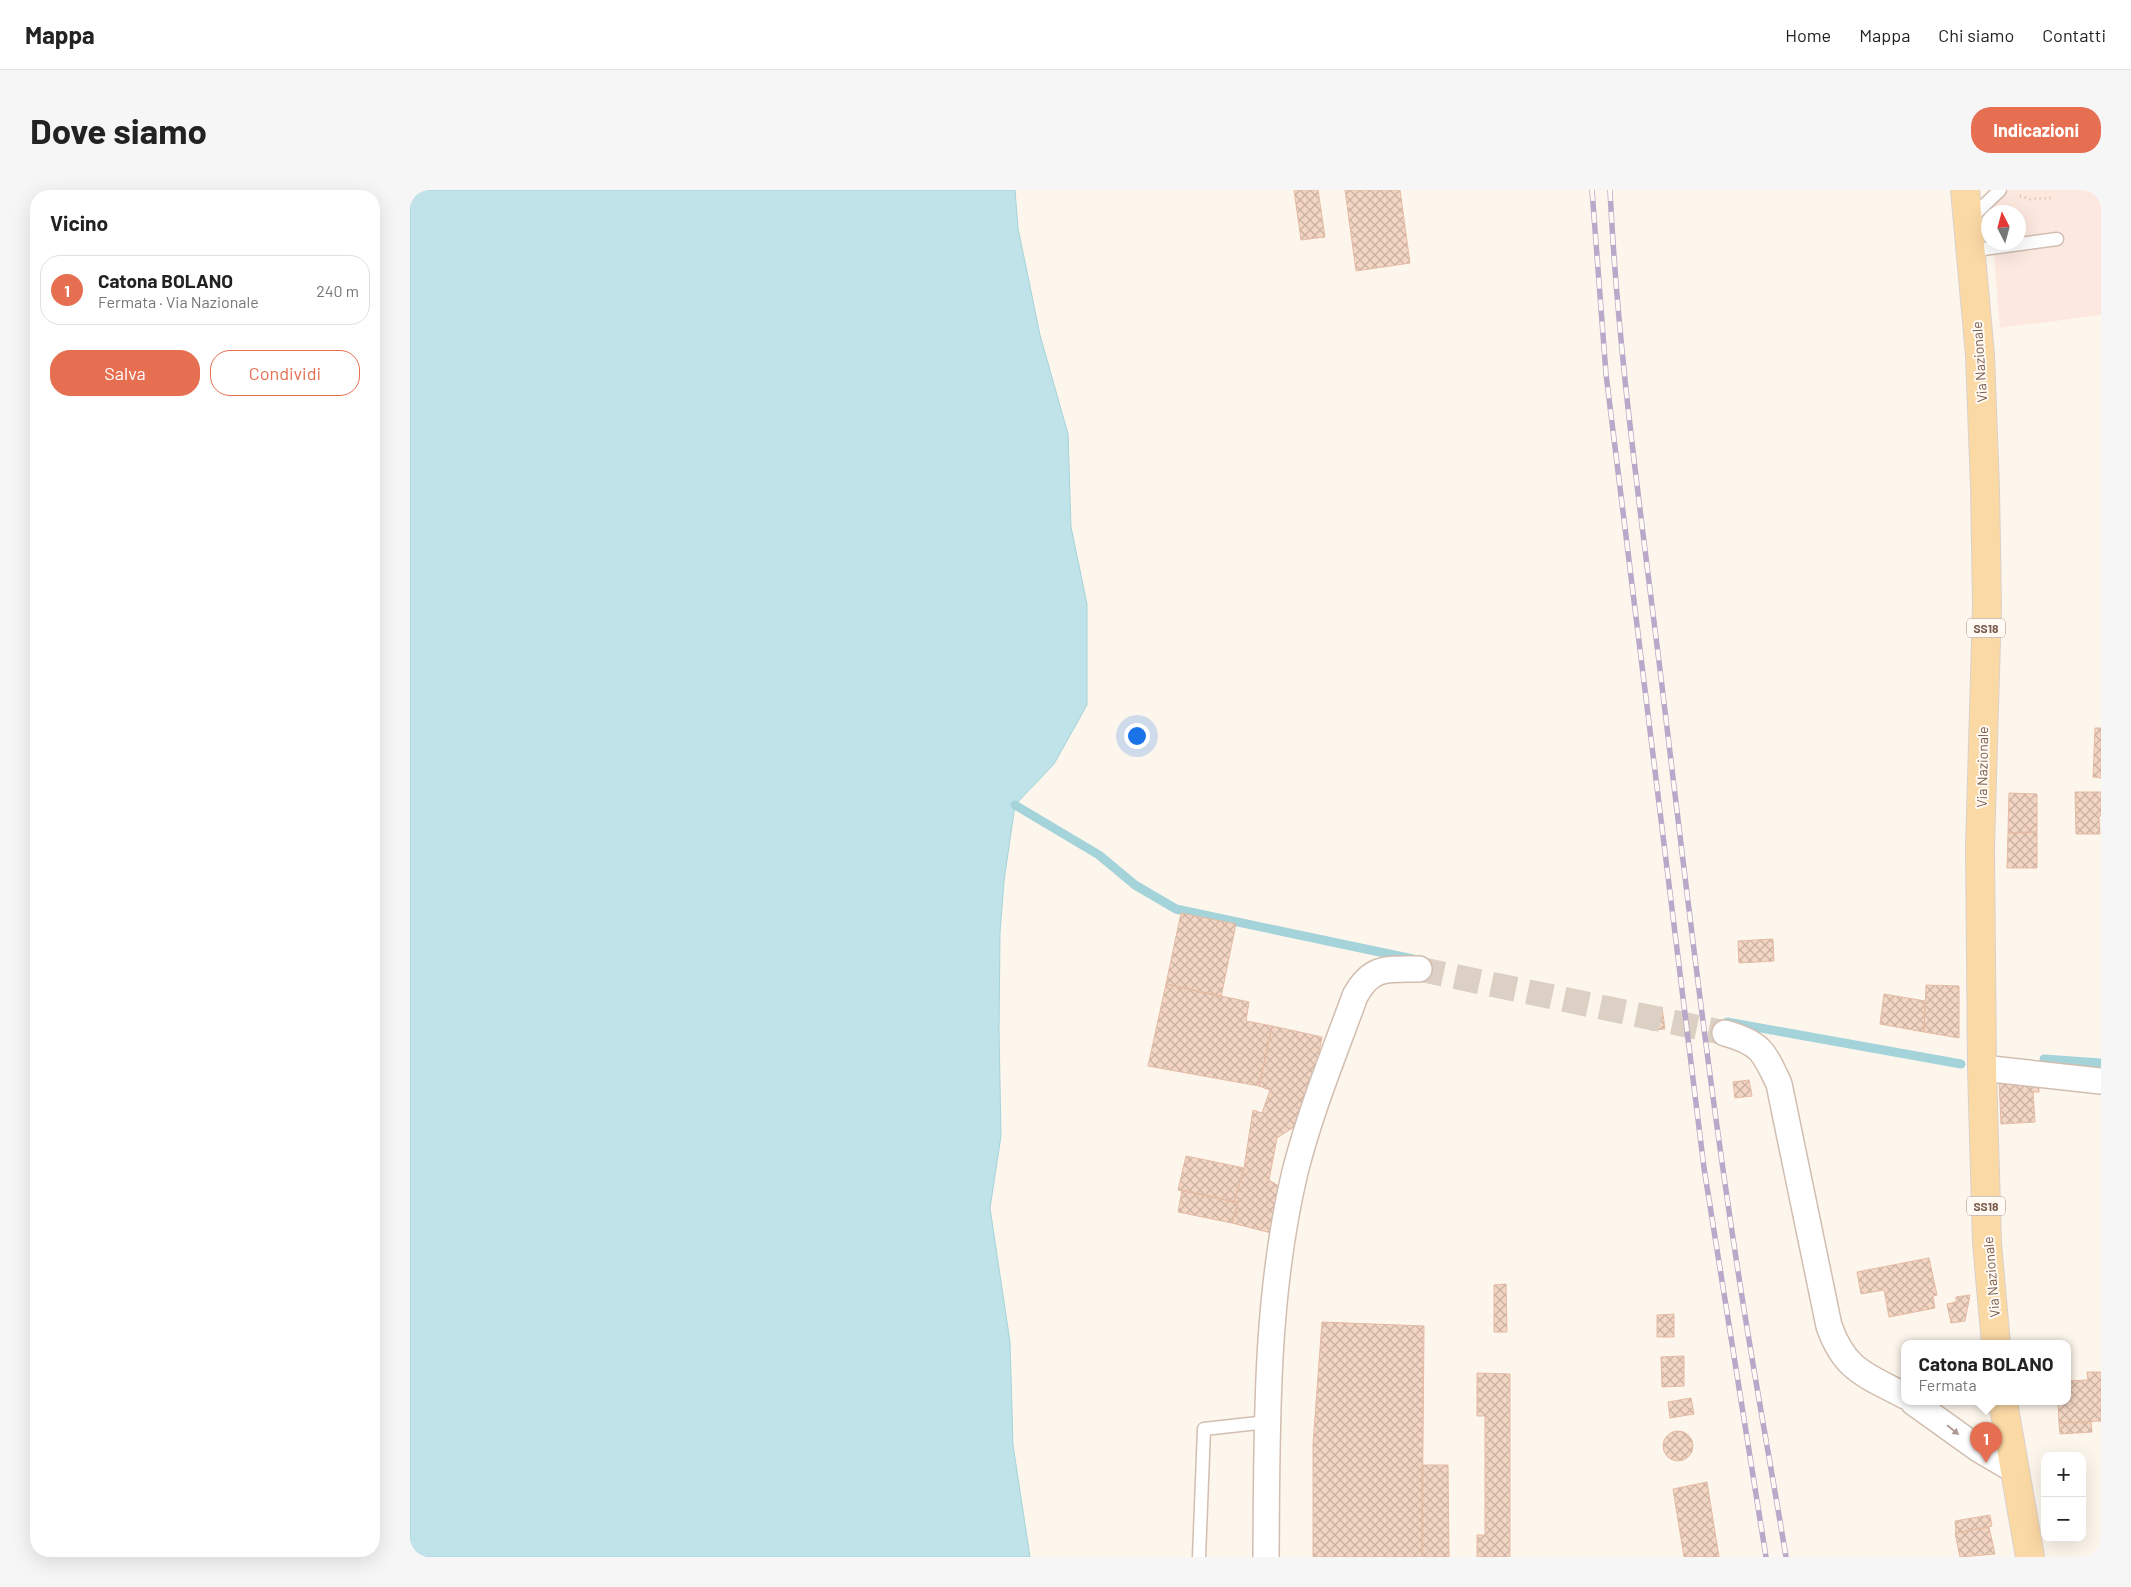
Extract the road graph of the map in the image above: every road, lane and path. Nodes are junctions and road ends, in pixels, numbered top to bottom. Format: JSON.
{"nodes":[{"id":1,"x":1965,"y":190,"type":"edge"},
{"id":2,"x":2000,"y":190,"type":"edge"},
{"id":3,"x":2053,"y":198,"type":"dead end"},
{"id":4,"x":2030,"y":200,"type":"dead end"},
{"id":5,"x":1968,"y":221,"type":"junction"},
{"id":6,"x":2057,"y":239,"type":"dead end"},
{"id":7,"x":1969,"y":251,"type":"junction"},
{"id":8,"x":1419,"y":969,"type":"tunnel mouth"},
{"id":9,"x":1725,"y":1033,"type":"tunnel mouth"},
{"id":10,"x":1982,"y":1068,"type":"junction"},
{"id":11,"x":2101,"y":1080,"type":"edge"},
{"id":12,"x":1996,"y":1340,"type":"edge"},
{"id":13,"x":1901,"y":1394,"type":"edge"},
{"id":14,"x":1917,"y":1405,"type":"edge"},
{"id":15,"x":2004,"y":1405,"type":"edge"},
{"id":16,"x":1267,"y":1422,"type":"junction"},
{"id":17,"x":2014,"y":1470,"type":"junction"},
{"id":18,"x":1199,"y":1557,"type":"edge"},
{"id":19,"x":1266,"y":1557,"type":"edge"},
{"id":20,"x":2030,"y":1557,"type":"edge"}],
"edges":[{"from":1,"to":5,"type":"main road","name":"Via Nazionale","number":"SS18"},
{"from":2,"to":5,"type":"lane"},
{"from":3,"to":4,"type":"path"},
{"from":5,"to":7,"type":"main road","name":"Via Nazionale","number":"SS18"},
{"from":6,"to":7,"type":"lane"},
{"from":7,"to":10,"type":"main road","name":"Via Nazionale","number":"SS18"},
{"from":8,"to":16,"type":"street"},
{"from":9,"to":13,"type":"street"},
{"from":10,"to":11,"type":"street"},
{"from":10,"to":12,"type":"main road","name":"Via Nazionale","number":"SS18"},
{"from":14,"to":17,"type":"street","one_way":true},
{"from":15,"to":17,"type":"main road"},
{"from":16,"to":18,"type":"lane"},
{"from":16,"to":19,"type":"street"},
{"from":17,"to":20,"type":"main road"}]}
